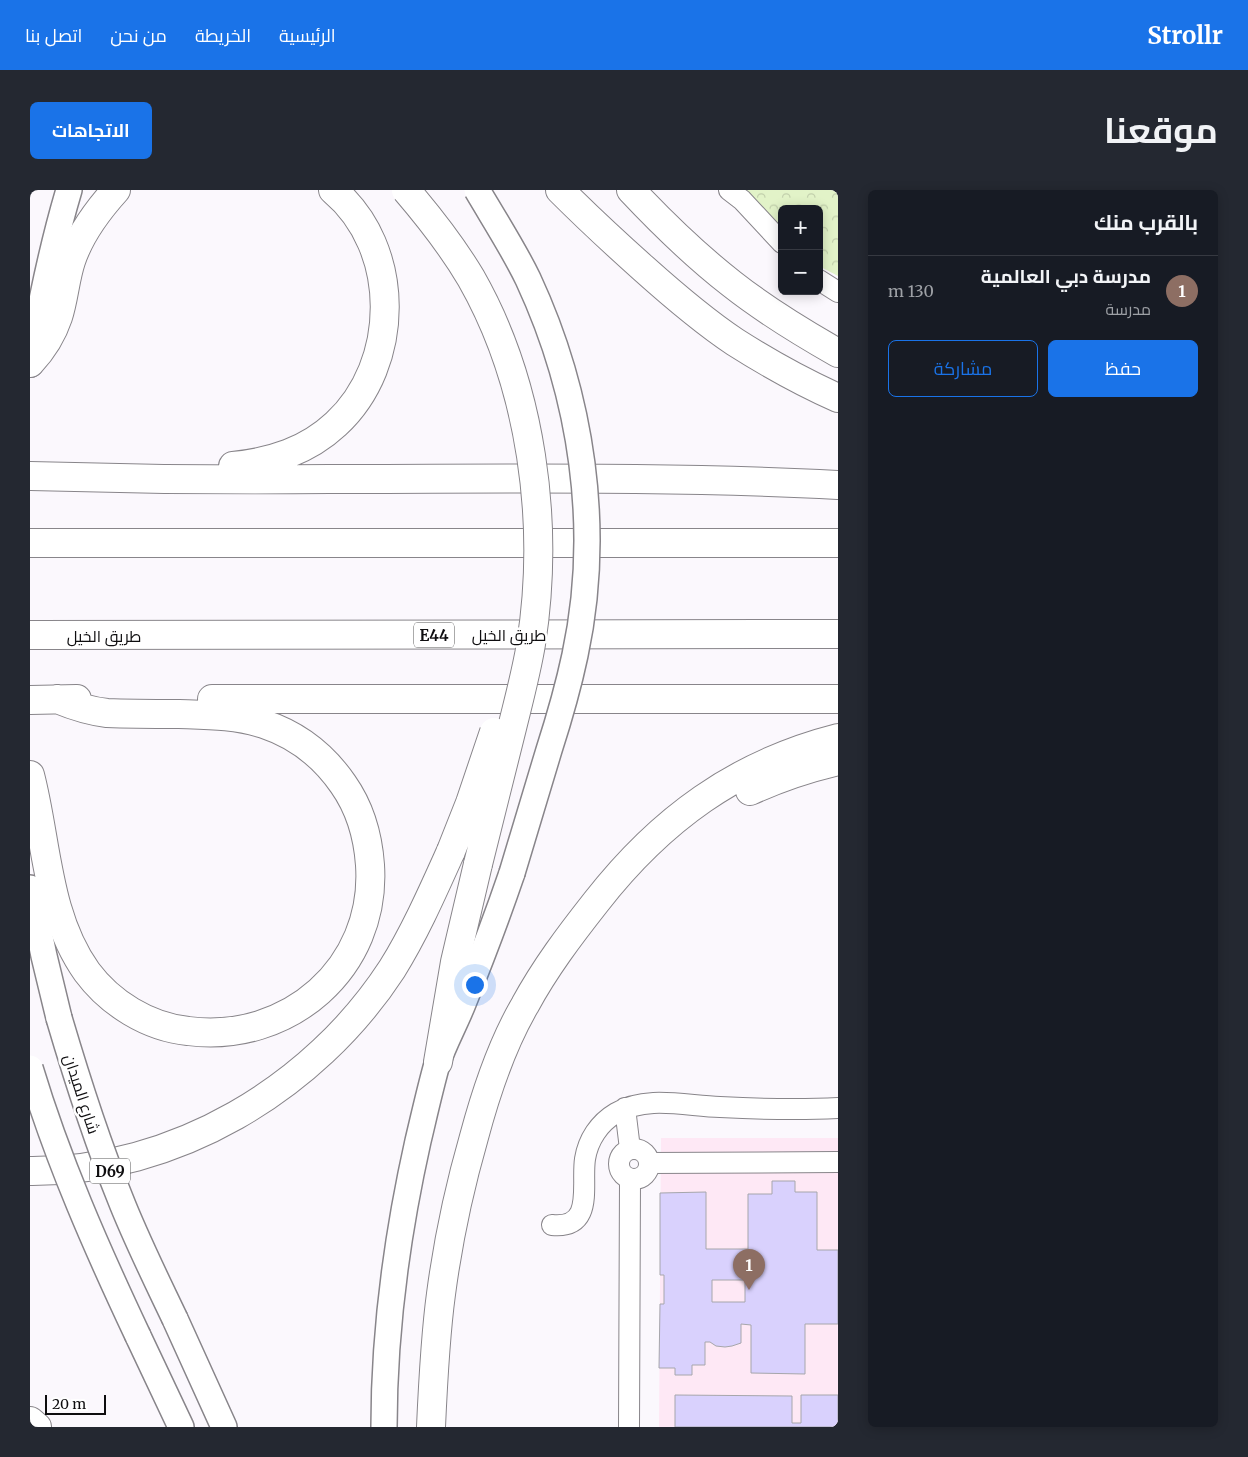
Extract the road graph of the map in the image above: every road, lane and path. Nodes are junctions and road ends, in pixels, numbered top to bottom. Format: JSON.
{"nodes":[{"id":1,"x":69,"y":190,"type":"edge"},
{"id":2,"x":116,"y":190,"type":"edge"},
{"id":3,"x":333,"y":190,"type":"edge"},
{"id":4,"x":406,"y":190,"type":"edge"},
{"id":5,"x":477,"y":190,"type":"edge"},
{"id":6,"x":560,"y":190,"type":"edge"},
{"id":7,"x":583,"y":190,"type":"edge"},
{"id":8,"x":630,"y":190,"type":"edge"},
{"id":9,"x":729,"y":190,"type":"edge"},
{"id":10,"x":778,"y":239,"type":"edge"},
{"id":11,"x":823,"y":283,"type":"edge"},
{"id":12,"x":663,"y":286,"type":"junction"},
{"id":13,"x":838,"y":292,"type":"edge"},
{"id":14,"x":838,"y":353,"type":"edge"},
{"id":15,"x":30,"y":364,"type":"edge"},
{"id":16,"x":838,"y":398,"type":"edge"},
{"id":17,"x":30,"y":476,"type":"edge"},
{"id":18,"x":149,"y":479,"type":"junction"},
{"id":19,"x":838,"y":485,"type":"edge"},
{"id":20,"x":30,"y":543,"type":"edge"},
{"id":21,"x":838,"y":543,"type":"edge"},
{"id":22,"x":838,"y":634,"type":"edge"},
{"id":23,"x":30,"y":635,"type":"edge"},
{"id":24,"x":524,"y":680,"type":"junction"},
{"id":25,"x":838,"y":699,"type":"edge"},
{"id":26,"x":30,"y":700,"type":"edge"},
{"id":27,"x":57,"y":700,"type":"junction"},
{"id":28,"x":838,"y":738,"type":"edge"},
{"id":29,"x":838,"y":761,"type":"edge"},
{"id":30,"x":30,"y":775,"type":"edge"},
{"id":31,"x":30,"y":888,"type":"edge"},
{"id":32,"x":592,"y":907,"type":"junction"},
{"id":33,"x":438,"y":1062,"type":"junction"},
{"id":34,"x":30,"y":1068,"type":"edge"},
{"id":35,"x":625,"y":1108,"type":"junction"},
{"id":36,"x":838,"y":1108,"type":"edge"},
{"id":37,"x":630,"y":1149,"type":"junction"},
{"id":38,"x":838,"y":1162,"type":"edge"},
{"id":39,"x":649,"y":1163,"type":"junction"},
{"id":40,"x":30,"y":1171,"type":"edge"},
{"id":41,"x":630,"y":1180,"type":"junction"},
{"id":42,"x":552,"y":1225,"type":"dead end"},
{"id":43,"x":30,"y":1420,"type":"edge"},
{"id":44,"x":36,"y":1427,"type":"edge"},
{"id":45,"x":181,"y":1427,"type":"edge"},
{"id":46,"x":224,"y":1427,"type":"edge"},
{"id":47,"x":384,"y":1427,"type":"edge"},
{"id":48,"x":431,"y":1427,"type":"edge"},
{"id":49,"x":629,"y":1427,"type":"edge"}],
"edges":[{"from":1,"to":15,"type":"main road"},
{"from":2,"to":15,"type":"highway"},
{"from":3,"to":18,"type":"highway"},
{"from":4,"to":24,"type":"highway","bridge":true},
{"from":5,"to":33,"type":"main road","bridge":true},
{"from":6,"to":12,"type":"highway"},
{"from":7,"to":12,"type":"highway"},
{"from":8,"to":14,"type":"highway"},
{"from":9,"to":10,"type":"lane"},
{"from":11,"to":13,"type":"lane"},
{"from":12,"to":16,"type":"highway"},
{"from":17,"to":18,"type":"highway"},
{"from":18,"to":19,"type":"highway"},
{"from":20,"to":21,"type":"highway"},
{"from":22,"to":23,"type":"highway","name":"طريق الخيل","number":"E44"},
{"from":24,"to":33,"type":"highway","bridge":true},
{"from":24,"to":40,"type":"highway","bridge":true},
{"from":25,"to":27,"type":"highway"},
{"from":26,"to":27,"type":"highway"},
{"from":27,"to":30,"type":"highway"},
{"from":28,"to":32,"type":"highway"},
{"from":29,"to":32,"type":"highway"},
{"from":31,"to":46,"type":"main road","name":"شارع الميدان","number":"D69","bridge":true},
{"from":32,"to":48,"type":"highway"},
{"from":33,"to":47,"type":"main road"},
{"from":34,"to":45,"type":"main road","number":"D69","bridge":true},
{"from":35,"to":36,"type":"lane"},
{"from":35,"to":37,"type":"lane"},
{"from":35,"to":42,"type":"lane"},
{"from":37,"to":39,"type":"lane"},
{"from":37,"to":41,"type":"lane"},
{"from":38,"to":39,"type":"lane"},
{"from":39,"to":41,"type":"lane"},
{"from":41,"to":49,"type":"lane"},
{"from":43,"to":44,"type":"highway"}]}
